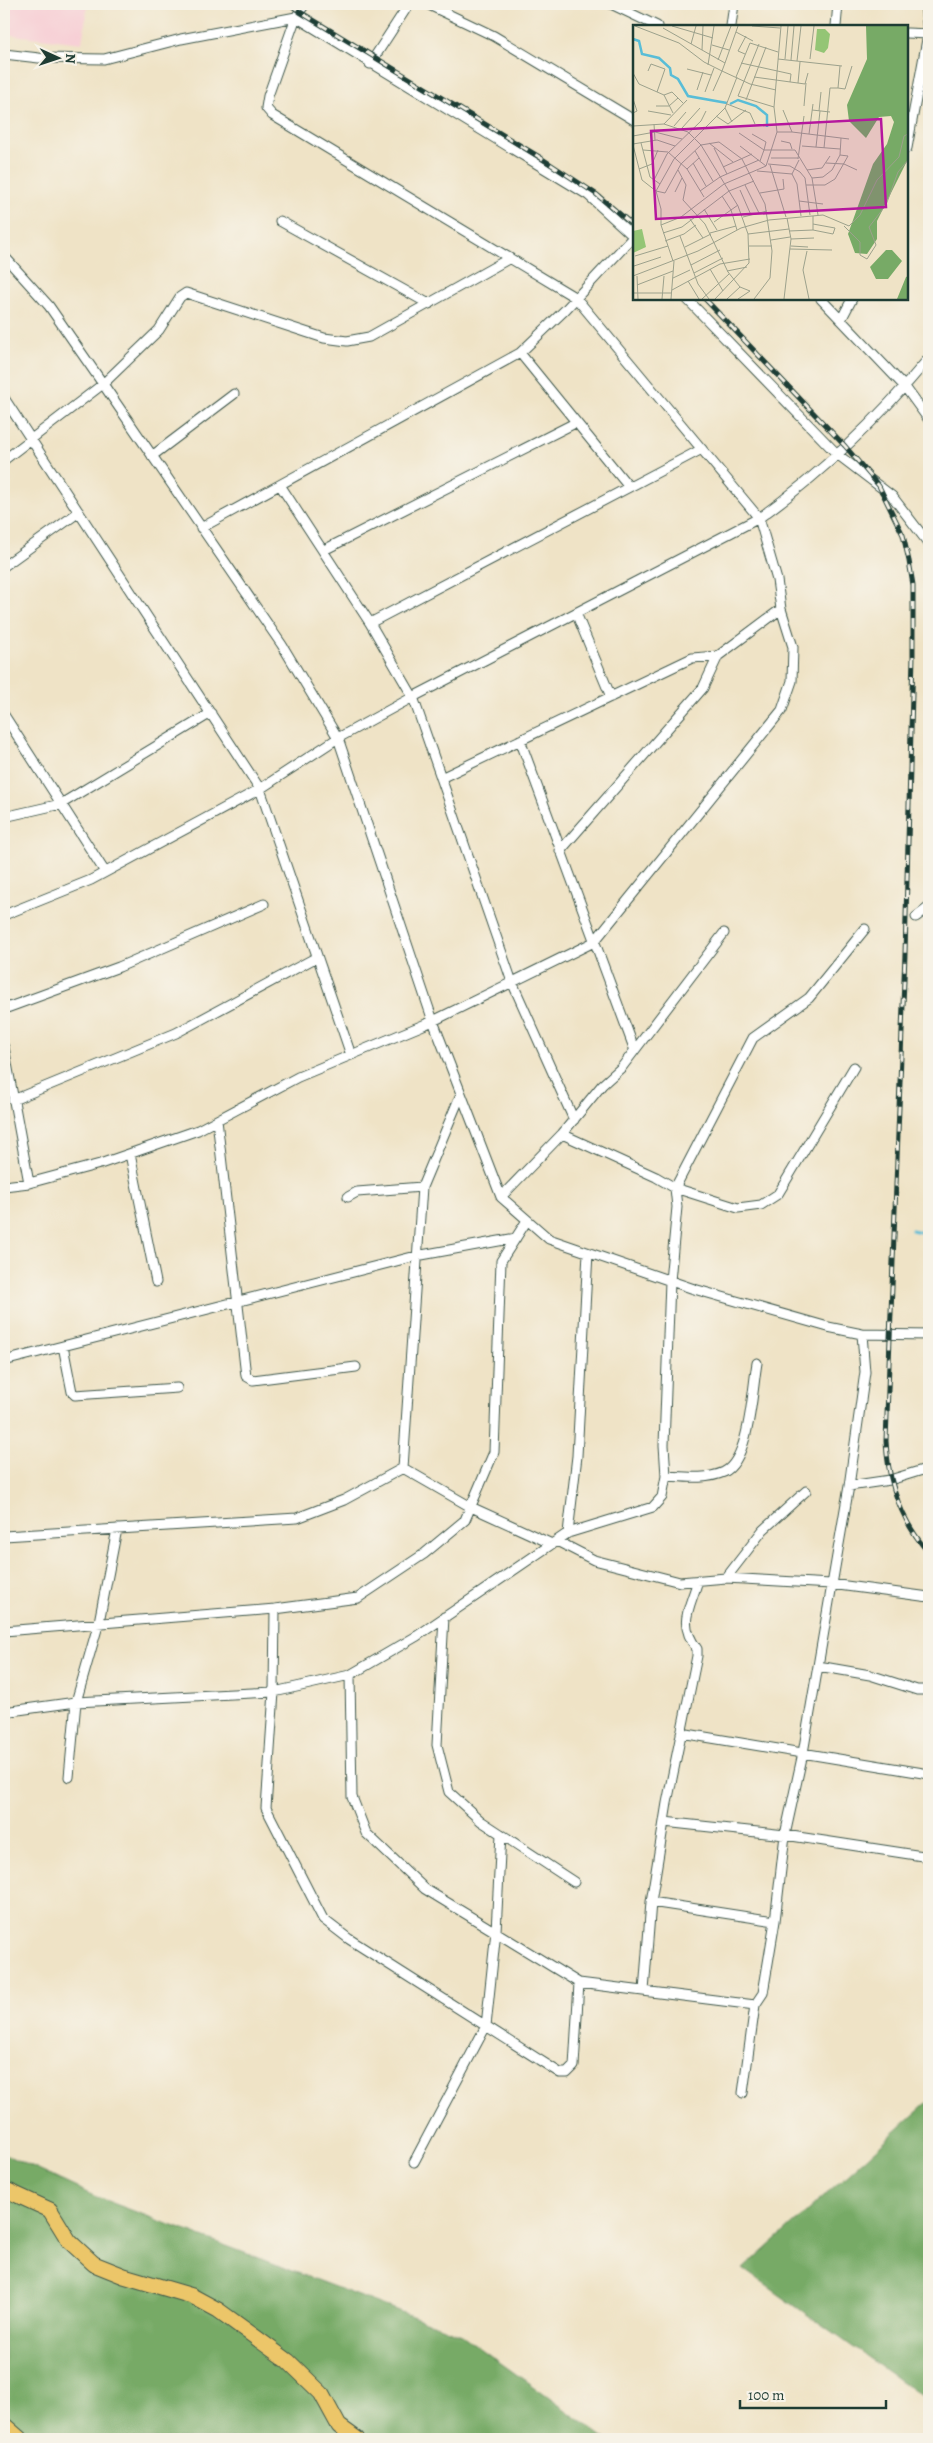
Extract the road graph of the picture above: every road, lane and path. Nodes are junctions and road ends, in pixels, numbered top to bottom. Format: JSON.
{"nodes":[{"id":1,"x":305,"y":4,"type":"edge"},
{"id":2,"x":409,"y":4,"type":"edge"},
{"id":3,"x":427,"y":4,"type":"edge"},
{"id":4,"x":611,"y":4,"type":"edge"},
{"id":5,"x":734,"y":4,"type":"edge"},
{"id":6,"x":838,"y":4,"type":"edge"},
{"id":7,"x":925,"y":4,"type":"edge"},
{"id":8,"x":296,"y":17,"type":"junction"},
{"id":9,"x":655,"y":25,"type":"edge"},
{"id":10,"x":731,"y":25,"type":"edge"},
{"id":11,"x":836,"y":25,"type":"edge"},
{"id":12,"x":908,"y":33,"type":"edge"},
{"id":13,"x":929,"y":34,"type":"edge"},
{"id":14,"x":4,"y":54,"type":"edge"},
{"id":15,"x":370,"y":64,"type":"junction"},
{"id":16,"x":633,"y":119,"type":"edge"},
{"id":17,"x":908,"y":143,"type":"edge"},
{"id":18,"x":280,"y":221,"type":"dead end"},
{"id":19,"x":633,"y":236,"type":"edge"},
{"id":20,"x":633,"y":238,"type":"edge"},
{"id":21,"x":4,"y":256,"type":"edge"},
{"id":22,"x":510,"y":258,"type":"junction"},
{"id":23,"x":576,"y":298,"type":"junction"},
{"id":24,"x":688,"y":300,"type":"edge"},
{"id":25,"x":822,"y":300,"type":"edge"},
{"id":26,"x":851,"y":300,"type":"edge"},
{"id":27,"x":429,"y":304,"type":"junction"},
{"id":28,"x":840,"y":320,"type":"junction"},
{"id":29,"x":520,"y":353,"type":"junction"},
{"id":30,"x":929,"y":358,"type":"edge"},
{"id":31,"x":103,"y":384,"type":"junction"},
{"id":32,"x":905,"y":387,"type":"junction"},
{"id":33,"x":234,"y":394,"type":"dead end"},
{"id":34,"x":4,"y":398,"type":"edge"},
{"id":35,"x":929,"y":420,"type":"edge"},
{"id":36,"x":575,"y":422,"type":"junction"},
{"id":37,"x":32,"y":440,"type":"junction"},
{"id":38,"x":702,"y":449,"type":"junction"},
{"id":39,"x":837,"y":454,"type":"junction"},
{"id":40,"x":152,"y":456,"type":"junction"},
{"id":41,"x":4,"y":460,"type":"edge"},
{"id":42,"x":280,"y":485,"type":"junction"},
{"id":43,"x":629,"y":487,"type":"junction"},
{"id":44,"x":78,"y":512,"type":"junction"},
{"id":45,"x":759,"y":518,"type":"junction"},
{"id":46,"x":201,"y":528,"type":"junction"},
{"id":47,"x":929,"y":544,"type":"edge"},
{"id":48,"x":324,"y":550,"type":"junction"},
{"id":49,"x":4,"y":566,"type":"edge"},
{"id":50,"x":781,"y":609,"type":"junction"},
{"id":51,"x":576,"y":613,"type":"junction"},
{"id":52,"x":370,"y":623,"type":"junction"},
{"id":53,"x":718,"y":656,"type":"junction"},
{"id":54,"x":413,"y":697,"type":"junction"},
{"id":55,"x":611,"y":697,"type":"junction"},
{"id":56,"x":211,"y":713,"type":"junction"},
{"id":57,"x":4,"y":715,"type":"edge"},
{"id":58,"x":338,"y":738,"type":"junction"},
{"id":59,"x":520,"y":740,"type":"junction"},
{"id":60,"x":441,"y":778,"type":"junction"},
{"id":61,"x":260,"y":789,"type":"junction"},
{"id":62,"x":61,"y":804,"type":"junction"},
{"id":63,"x":4,"y":817,"type":"edge"},
{"id":64,"x":560,"y":851,"type":"junction"},
{"id":65,"x":105,"y":872,"type":"junction"},
{"id":66,"x":264,"y":904,"type":"dead end"},
{"id":67,"x":929,"y":907,"type":"edge"},
{"id":68,"x":4,"y":915,"type":"edge"},
{"id":69,"x":916,"y":917,"type":"dead end"},
{"id":70,"x":865,"y":928,"type":"dead end"},
{"id":71,"x":724,"y":933,"type":"dead end"},
{"id":72,"x":594,"y":942,"type":"junction"},
{"id":73,"x":317,"y":957,"type":"junction"},
{"id":74,"x":512,"y":982,"type":"junction"},
{"id":75,"x":4,"y":1010,"type":"edge"},
{"id":76,"x":433,"y":1021,"type":"junction"},
{"id":77,"x":4,"y":1048,"type":"edge"},
{"id":78,"x":634,"y":1048,"type":"junction"},
{"id":79,"x":351,"y":1055,"type":"junction"},
{"id":80,"x":854,"y":1067,"type":"dead end"},
{"id":81,"x":461,"y":1094,"type":"junction"},
{"id":82,"x":13,"y":1100,"type":"junction"},
{"id":83,"x":217,"y":1120,"type":"junction"},
{"id":84,"x":574,"y":1120,"type":"junction"},
{"id":85,"x":562,"y":1134,"type":"junction"},
{"id":86,"x":130,"y":1154,"type":"junction"},
{"id":87,"x":29,"y":1183,"type":"junction"},
{"id":88,"x":4,"y":1186,"type":"edge"},
{"id":89,"x":422,"y":1186,"type":"junction"},
{"id":90,"x":674,"y":1188,"type":"junction"},
{"id":91,"x":348,"y":1197,"type":"dead end"},
{"id":92,"x":501,"y":1197,"type":"junction"},
{"id":93,"x":526,"y":1222,"type":"junction"},
{"id":94,"x":516,"y":1238,"type":"junction"},
{"id":95,"x":588,"y":1253,"type":"junction"},
{"id":96,"x":416,"y":1256,"type":"junction"},
{"id":97,"x":670,"y":1281,"type":"junction"},
{"id":98,"x":156,"y":1282,"type":"dead end"},
{"id":99,"x":237,"y":1303,"type":"junction"},
{"id":100,"x":862,"y":1334,"type":"junction"},
{"id":101,"x":929,"y":1335,"type":"edge"},
{"id":102,"x":63,"y":1346,"type":"junction"},
{"id":103,"x":4,"y":1361,"type":"edge"},
{"id":104,"x":756,"y":1364,"type":"dead end"},
{"id":105,"x":356,"y":1367,"type":"dead end"},
{"id":106,"x":177,"y":1388,"type":"dead end"},
{"id":107,"x":403,"y":1468,"type":"junction"},
{"id":108,"x":929,"y":1468,"type":"edge"},
{"id":109,"x":666,"y":1476,"type":"junction"},
{"id":110,"x":849,"y":1486,"type":"junction"},
{"id":111,"x":806,"y":1491,"type":"dead end"},
{"id":112,"x":471,"y":1507,"type":"junction"},
{"id":113,"x":117,"y":1529,"type":"junction"},
{"id":114,"x":568,"y":1533,"type":"junction"},
{"id":115,"x":4,"y":1536,"type":"edge"},
{"id":116,"x":555,"y":1542,"type":"junction"},
{"id":117,"x":726,"y":1578,"type":"junction"},
{"id":118,"x":698,"y":1580,"type":"junction"},
{"id":119,"x":831,"y":1584,"type":"junction"},
{"id":120,"x":929,"y":1597,"type":"edge"},
{"id":121,"x":275,"y":1609,"type":"junction"},
{"id":122,"x":444,"y":1617,"type":"junction"},
{"id":123,"x":99,"y":1622,"type":"junction"},
{"id":124,"x":4,"y":1631,"type":"edge"},
{"id":125,"x":818,"y":1666,"type":"junction"},
{"id":126,"x":350,"y":1675,"type":"junction"},
{"id":127,"x":929,"y":1690,"type":"edge"},
{"id":128,"x":274,"y":1692,"type":"junction"},
{"id":129,"x":76,"y":1702,"type":"junction"},
{"id":130,"x":4,"y":1712,"type":"edge"},
{"id":131,"x":680,"y":1733,"type":"junction"},
{"id":132,"x":803,"y":1753,"type":"junction"},
{"id":133,"x":929,"y":1774,"type":"edge"},
{"id":134,"x":69,"y":1777,"type":"dead end"},
{"id":135,"x":664,"y":1822,"type":"junction"},
{"id":136,"x":501,"y":1834,"type":"junction"},
{"id":137,"x":785,"y":1835,"type":"junction"},
{"id":138,"x":929,"y":1857,"type":"edge"},
{"id":139,"x":574,"y":1882,"type":"dead end"},
{"id":140,"x":651,"y":1902,"type":"junction"},
{"id":141,"x":775,"y":1921,"type":"junction"},
{"id":142,"x":496,"y":1931,"type":"junction"},
{"id":143,"x":579,"y":1983,"type":"junction"},
{"id":144,"x":644,"y":1991,"type":"junction"},
{"id":145,"x":755,"y":2005,"type":"junction"},
{"id":146,"x":486,"y":2026,"type":"junction"},
{"id":147,"x":743,"y":2093,"type":"dead end"},
{"id":148,"x":414,"y":2162,"type":"dead end"},
{"id":149,"x":4,"y":2189,"type":"edge"},
{"id":150,"x":4,"y":2425,"type":"edge"},
{"id":151,"x":20,"y":2439,"type":"edge"},
{"id":152,"x":357,"y":2439,"type":"edge"}],
"edges":[{"from":1,"to":8,"type":"street"},
{"from":2,"to":15,"type":"street"},
{"from":3,"to":16,"type":"street"},
{"from":4,"to":9,"type":"street"},
{"from":5,"to":10,"type":"street"},
{"from":6,"to":11,"type":"street"},
{"from":7,"to":13,"type":"street"},
{"from":8,"to":14,"type":"street"},
{"from":8,"to":15,"type":"street"},
{"from":8,"to":22,"type":"street"},
{"from":12,"to":13,"type":"street"},
{"from":13,"to":17,"type":"street"},
{"from":15,"to":19,"type":"street"},
{"from":18,"to":27,"type":"street"},
{"from":20,"to":23,"type":"street"},
{"from":21,"to":31,"type":"street"},
{"from":22,"to":23,"type":"street"},
{"from":22,"to":27,"type":"street"},
{"from":23,"to":29,"type":"street"},
{"from":23,"to":38,"type":"street"},
{"from":24,"to":39,"type":"street"},
{"from":25,"to":28,"type":"street"},
{"from":26,"to":28,"type":"street"},
{"from":27,"to":31,"type":"street"},
{"from":28,"to":32,"type":"street"},
{"from":29,"to":36,"type":"street"},
{"from":29,"to":42,"type":"street"},
{"from":30,"to":32,"type":"street"},
{"from":31,"to":37,"type":"street"},
{"from":31,"to":40,"type":"street"},
{"from":32,"to":35,"type":"street"},
{"from":32,"to":39,"type":"street"},
{"from":33,"to":40,"type":"street"},
{"from":34,"to":37,"type":"street"},
{"from":36,"to":43,"type":"street"},
{"from":36,"to":48,"type":"street"},
{"from":37,"to":41,"type":"street"},
{"from":37,"to":44,"type":"street"},
{"from":38,"to":43,"type":"street"},
{"from":38,"to":45,"type":"street"},
{"from":39,"to":45,"type":"street"},
{"from":39,"to":47,"type":"street"},
{"from":40,"to":46,"type":"street"},
{"from":42,"to":46,"type":"street"},
{"from":42,"to":48,"type":"street"},
{"from":43,"to":52,"type":"street"},
{"from":44,"to":49,"type":"street"},
{"from":44,"to":56,"type":"street"},
{"from":45,"to":50,"type":"street"},
{"from":45,"to":51,"type":"street"},
{"from":46,"to":58,"type":"street"},
{"from":48,"to":52,"type":"street"},
{"from":50,"to":53,"type":"street"},
{"from":50,"to":72,"type":"street"},
{"from":51,"to":54,"type":"street"},
{"from":51,"to":55,"type":"street"},
{"from":52,"to":54,"type":"street"},
{"from":53,"to":55,"type":"street"},
{"from":53,"to":64,"type":"street"},
{"from":54,"to":58,"type":"street"},
{"from":54,"to":60,"type":"street"},
{"from":55,"to":59,"type":"street"},
{"from":56,"to":61,"type":"street"},
{"from":56,"to":62,"type":"street"},
{"from":57,"to":62,"type":"street"},
{"from":58,"to":61,"type":"street"},
{"from":58,"to":76,"type":"street"},
{"from":59,"to":60,"type":"street"},
{"from":59,"to":64,"type":"street"},
{"from":60,"to":74,"type":"street"},
{"from":61,"to":65,"type":"street"},
{"from":61,"to":73,"type":"street"},
{"from":62,"to":63,"type":"street"},
{"from":62,"to":65,"type":"street"},
{"from":64,"to":72,"type":"street"},
{"from":65,"to":68,"type":"street"},
{"from":66,"to":75,"type":"street"},
{"from":67,"to":69,"type":"street"},
{"from":70,"to":90,"type":"street"},
{"from":71,"to":78,"type":"street"},
{"from":72,"to":74,"type":"street"},
{"from":72,"to":78,"type":"street"},
{"from":73,"to":79,"type":"street"},
{"from":73,"to":82,"type":"street"},
{"from":74,"to":76,"type":"street"},
{"from":74,"to":84,"type":"street"},
{"from":76,"to":79,"type":"street"},
{"from":76,"to":81,"type":"street"},
{"from":77,"to":82,"type":"street"},
{"from":78,"to":84,"type":"street"},
{"from":79,"to":83,"type":"street"},
{"from":80,"to":90,"type":"street"},
{"from":81,"to":89,"type":"street"},
{"from":81,"to":92,"type":"street"},
{"from":82,"to":87,"type":"street"},
{"from":83,"to":86,"type":"street"},
{"from":83,"to":99,"type":"street"},
{"from":84,"to":85,"type":"street"},
{"from":85,"to":90,"type":"street"},
{"from":85,"to":92,"type":"street"},
{"from":86,"to":87,"type":"street"},
{"from":86,"to":98,"type":"street"},
{"from":87,"to":88,"type":"street"},
{"from":89,"to":91,"type":"street"},
{"from":89,"to":96,"type":"street"},
{"from":90,"to":97,"type":"street"},
{"from":92,"to":93,"type":"street"},
{"from":93,"to":94,"type":"street"},
{"from":93,"to":95,"type":"street"},
{"from":94,"to":96,"type":"street"},
{"from":94,"to":112,"type":"street"},
{"from":95,"to":97,"type":"street"},
{"from":95,"to":114,"type":"street"},
{"from":96,"to":99,"type":"street"},
{"from":96,"to":107,"type":"street"},
{"from":97,"to":100,"type":"street"},
{"from":97,"to":109,"type":"street"},
{"from":99,"to":102,"type":"street"},
{"from":99,"to":105,"type":"street"},
{"from":100,"to":101,"type":"street"},
{"from":100,"to":110,"type":"street"},
{"from":102,"to":103,"type":"street"},
{"from":102,"to":106,"type":"street"},
{"from":104,"to":109,"type":"street"},
{"from":107,"to":112,"type":"street"},
{"from":107,"to":113,"type":"street"},
{"from":108,"to":110,"type":"street"},
{"from":109,"to":114,"type":"street"},
{"from":110,"to":119,"type":"street"},
{"from":111,"to":117,"type":"street"},
{"from":112,"to":116,"type":"street"},
{"from":112,"to":121,"type":"street"},
{"from":113,"to":115,"type":"street"},
{"from":113,"to":123,"type":"street"},
{"from":114,"to":116,"type":"street"},
{"from":116,"to":118,"type":"street"},
{"from":116,"to":122,"type":"street"},
{"from":117,"to":118,"type":"street"},
{"from":117,"to":119,"type":"street"},
{"from":118,"to":131,"type":"street"},
{"from":119,"to":120,"type":"street"},
{"from":119,"to":125,"type":"street"},
{"from":121,"to":123,"type":"street"},
{"from":121,"to":128,"type":"street"},
{"from":122,"to":126,"type":"street"},
{"from":122,"to":136,"type":"street"},
{"from":123,"to":124,"type":"street"},
{"from":123,"to":129,"type":"street"},
{"from":125,"to":127,"type":"street"},
{"from":125,"to":132,"type":"street"},
{"from":126,"to":128,"type":"street"},
{"from":126,"to":142,"type":"street"},
{"from":128,"to":129,"type":"street"},
{"from":128,"to":146,"type":"street"},
{"from":129,"to":130,"type":"street"},
{"from":129,"to":134,"type":"street"},
{"from":131,"to":132,"type":"street"},
{"from":131,"to":135,"type":"street"},
{"from":132,"to":133,"type":"street"},
{"from":132,"to":137,"type":"street"},
{"from":135,"to":137,"type":"street"},
{"from":135,"to":140,"type":"street"},
{"from":136,"to":139,"type":"street"},
{"from":136,"to":142,"type":"street"},
{"from":137,"to":138,"type":"street"},
{"from":137,"to":141,"type":"street"},
{"from":140,"to":141,"type":"street"},
{"from":140,"to":144,"type":"street"},
{"from":141,"to":145,"type":"street"},
{"from":142,"to":143,"type":"street"},
{"from":142,"to":146,"type":"street"},
{"from":143,"to":144,"type":"street"},
{"from":143,"to":146,"type":"street"},
{"from":144,"to":145,"type":"street"},
{"from":145,"to":147,"type":"street"},
{"from":146,"to":148,"type":"street"},
{"from":149,"to":152,"type":"highway"},
{"from":150,"to":151,"type":"highway"}]}
